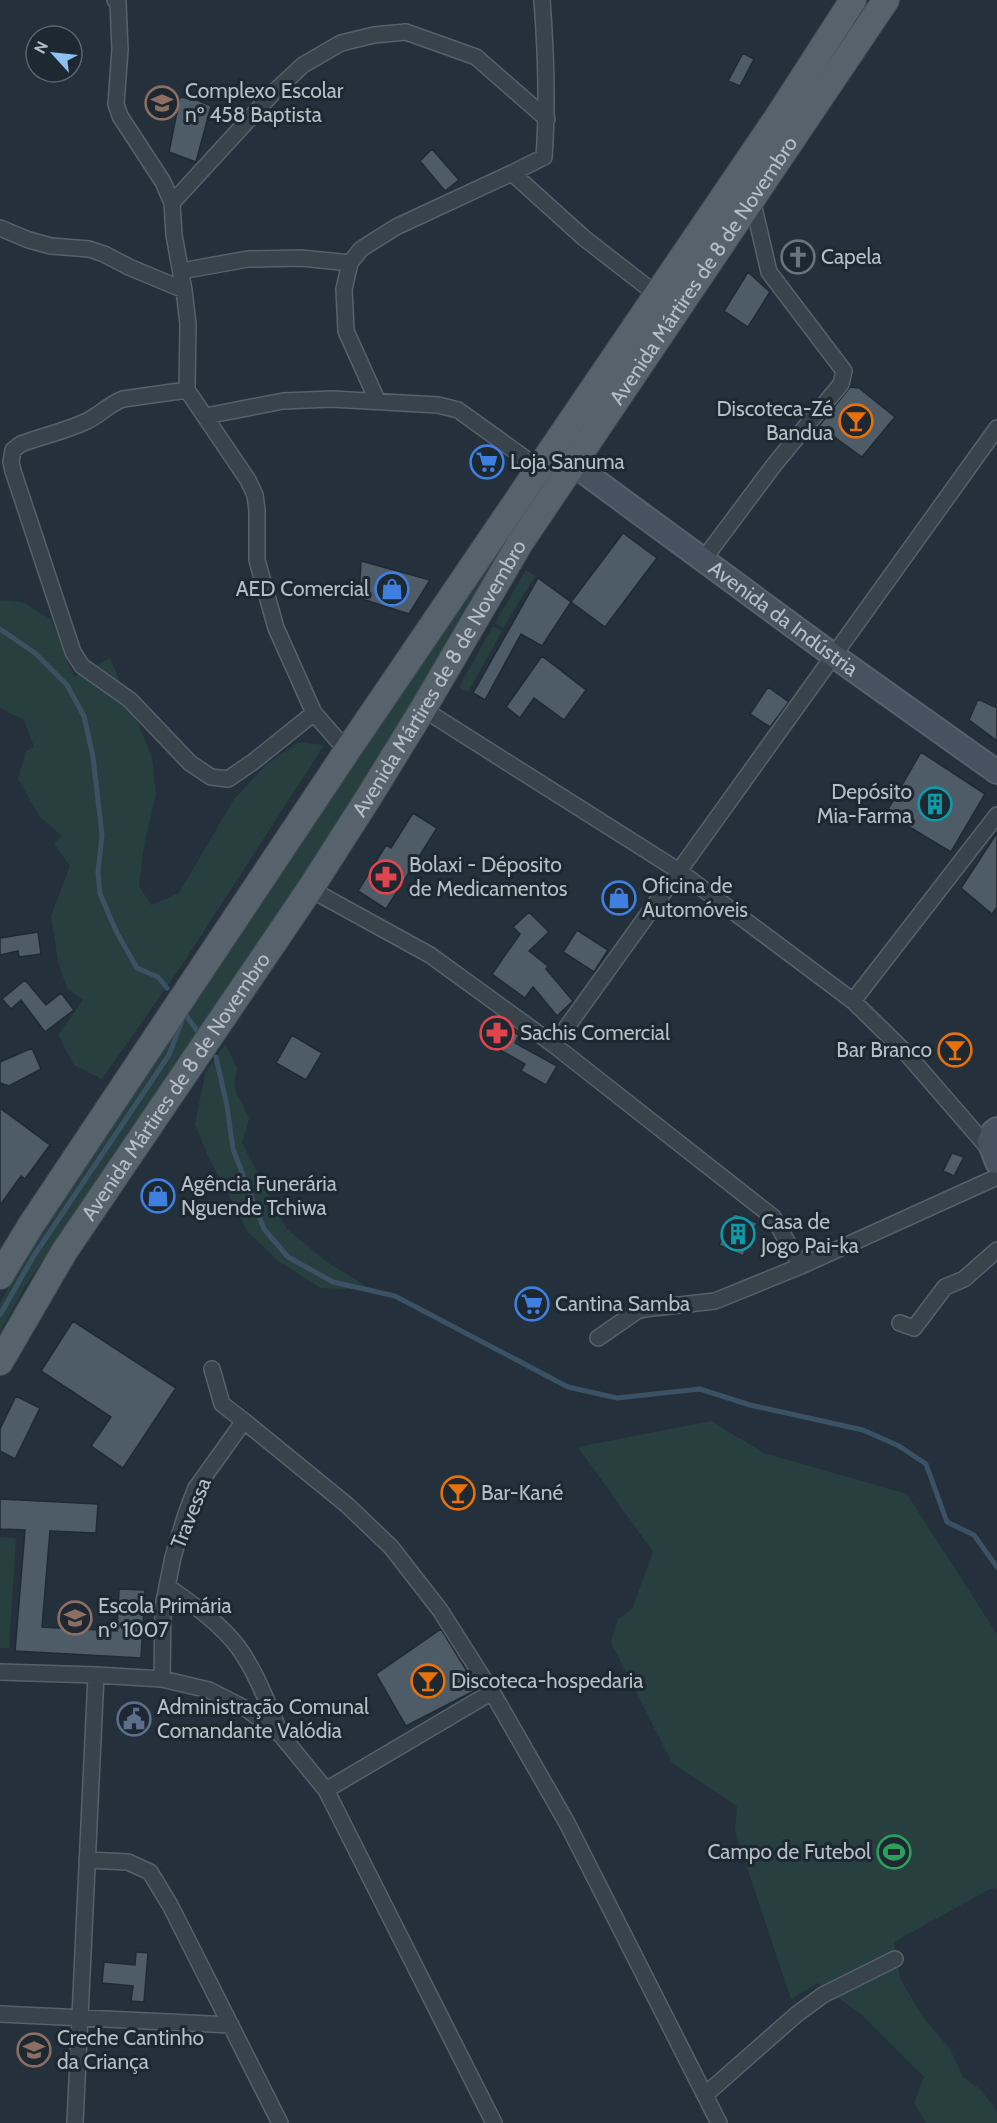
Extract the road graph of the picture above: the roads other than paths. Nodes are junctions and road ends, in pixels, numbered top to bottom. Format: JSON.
{"nodes":[{"id":1,"x":542,"y":0,"type":"edge"},
{"id":2,"x":853,"y":0,"type":"edge"},
{"id":3,"x":886,"y":0,"type":"edge"},
{"id":4,"x":117,"y":1,"type":"edge"},
{"id":5,"x":547,"y":119,"type":"junction"},
{"id":6,"x":512,"y":173,"type":"junction"},
{"id":7,"x":752,"y":199,"type":"junction"},
{"id":8,"x":172,"y":204,"type":"junction"},
{"id":9,"x":0,"y":228,"type":"edge"},
{"id":10,"x":350,"y":263,"type":"junction"},
{"id":11,"x":181,"y":271,"type":"junction"},
{"id":12,"x":184,"y":290,"type":"junction"},
{"id":13,"x":656,"y":294,"type":"junction"},
{"id":14,"x":187,"y":390,"type":"junction"},
{"id":15,"x":377,"y":400,"type":"junction"},
{"id":16,"x":206,"y":416,"type":"junction"},
{"id":17,"x":997,"y":428,"type":"edge"},
{"id":18,"x":573,"y":464,"type":"junction"},
{"id":19,"x":540,"y":469,"type":"junction"},
{"id":20,"x":703,"y":560,"type":"junction"},
{"id":21,"x":834,"y":656,"type":"junction"},
{"id":22,"x":423,"y":709,"type":"junction"},
{"id":23,"x":314,"y":713,"type":"junction"},
{"id":24,"x":347,"y":751,"type":"junction"},
{"id":25,"x":997,"y":772,"type":"edge"},
{"id":26,"x":997,"y":815,"type":"edge"},
{"id":27,"x":679,"y":872,"type":"junction"},
{"id":28,"x":310,"y":889,"type":"junction"},
{"id":29,"x":853,"y":1001,"type":"junction"},
{"id":30,"x":554,"y":1045,"type":"junction"},
{"id":31,"x":997,"y":1129,"type":"edge"},
{"id":32,"x":994,"y":1157,"type":"edge"},
{"id":33,"x":997,"y":1177,"type":"edge"},
{"id":34,"x":997,"y":1250,"type":"edge"},
{"id":35,"x":801,"y":1266,"type":"junction"},
{"id":36,"x":0,"y":1276,"type":"edge"},
{"id":37,"x":900,"y":1323,"type":"dead end"},
{"id":38,"x":598,"y":1338,"type":"dead end"},
{"id":39,"x":0,"y":1362,"type":"edge"},
{"id":40,"x":212,"y":1369,"type":"dead end"},
{"id":41,"x":244,"y":1421,"type":"junction"},
{"id":42,"x":167,"y":1586,"type":"junction"},
{"id":43,"x":0,"y":1672,"type":"edge"},
{"id":44,"x":96,"y":1675,"type":"junction"},
{"id":45,"x":162,"y":1679,"type":"junction"},
{"id":46,"x":492,"y":1692,"type":"junction"},
{"id":47,"x":281,"y":1735,"type":"junction"},
{"id":48,"x":326,"y":1790,"type":"junction"},
{"id":49,"x":87,"y":1860,"type":"junction"},
{"id":50,"x":895,"y":1959,"type":"dead end"},
{"id":51,"x":0,"y":2014,"type":"edge"},
{"id":52,"x":80,"y":2018,"type":"junction"},
{"id":53,"x":231,"y":2025,"type":"junction"},
{"id":54,"x":705,"y":2095,"type":"junction"},
{"id":55,"x":75,"y":2123,"type":"edge"},
{"id":56,"x":280,"y":2123,"type":"edge"},
{"id":57,"x":494,"y":2123,"type":"edge"},
{"id":58,"x":719,"y":2123,"type":"edge"}],
"edges":[{"from":1,"to":5,"type":"street"},
{"from":2,"to":13,"type":"main road","name":"Avenida Mártires de 8 de Novembro"},
{"from":3,"to":7,"type":"main road","name":"Avenida Mártires de 8 de Novembro"},
{"from":4,"to":8,"type":"street"},
{"from":5,"to":6,"type":"street"},
{"from":5,"to":8,"type":"street"},
{"from":6,"to":10,"type":"street"},
{"from":6,"to":13,"type":"street"},
{"from":7,"to":18,"type":"main road","name":"Avenida Mártires de 8 de Novembro"},
{"from":7,"to":20,"type":"street"},
{"from":8,"to":11,"type":"street"},
{"from":9,"to":12,"type":"street"},
{"from":10,"to":11,"type":"street"},
{"from":10,"to":15,"type":"street"},
{"from":11,"to":12,"type":"street"},
{"from":12,"to":14,"type":"street"},
{"from":13,"to":19,"type":"main road","name":"Avenida Mártires de 8 de Novembro"},
{"from":14,"to":16,"type":"street"},
{"from":14,"to":23,"type":"street"},
{"from":15,"to":16,"type":"street"},
{"from":15,"to":19,"type":"street"},
{"from":16,"to":23,"type":"street"},
{"from":17,"to":21,"type":"street"},
{"from":18,"to":20,"type":"street","name":"Avenida da Indústria"},
{"from":18,"to":22,"type":"main road","name":"Avenida Mártires de 8 de Novembro"},
{"from":19,"to":24,"type":"main road","name":"Avenida Mártires de 8 de Novembro"},
{"from":20,"to":21,"type":"street","name":"Avenida da Indústria"},
{"from":21,"to":25,"type":"street","name":"Avenida da Indústria"},
{"from":21,"to":27,"type":"street"},
{"from":22,"to":27,"type":"street"},
{"from":22,"to":28,"type":"main road","name":"Avenida Mártires de 8 de Novembro"},
{"from":23,"to":24,"type":"street"},
{"from":24,"to":36,"type":"main road","name":"Avenida Mártires de 8 de Novembro"},
{"from":26,"to":29,"type":"street"},
{"from":27,"to":29,"type":"street"},
{"from":27,"to":30,"type":"street"},
{"from":28,"to":30,"type":"street"},
{"from":28,"to":39,"type":"main road","name":"Avenida Mártires de 8 de Novembro"},
{"from":29,"to":32,"type":"street"},
{"from":30,"to":35,"type":"street"},
{"from":31,"to":32,"type":"street"},
{"from":33,"to":35,"type":"street"},
{"from":34,"to":37,"type":"street"},
{"from":35,"to":38,"type":"street"},
{"from":40,"to":41,"type":"street"},
{"from":41,"to":42,"type":"street","name":"Travessa"},
{"from":41,"to":46,"type":"street"},
{"from":42,"to":45,"type":"street","name":"Travessa"},
{"from":42,"to":47,"type":"street"},
{"from":43,"to":44,"type":"street"},
{"from":44,"to":45,"type":"street"},
{"from":44,"to":49,"type":"street"},
{"from":45,"to":47,"type":"street"},
{"from":46,"to":48,"type":"street"},
{"from":46,"to":54,"type":"street"},
{"from":47,"to":48,"type":"street"},
{"from":48,"to":57,"type":"street"},
{"from":49,"to":52,"type":"street"},
{"from":49,"to":53,"type":"street"},
{"from":50,"to":54,"type":"street"},
{"from":51,"to":52,"type":"street"},
{"from":52,"to":53,"type":"street"},
{"from":52,"to":55,"type":"street"},
{"from":53,"to":56,"type":"street"},
{"from":54,"to":58,"type":"street"}]}
